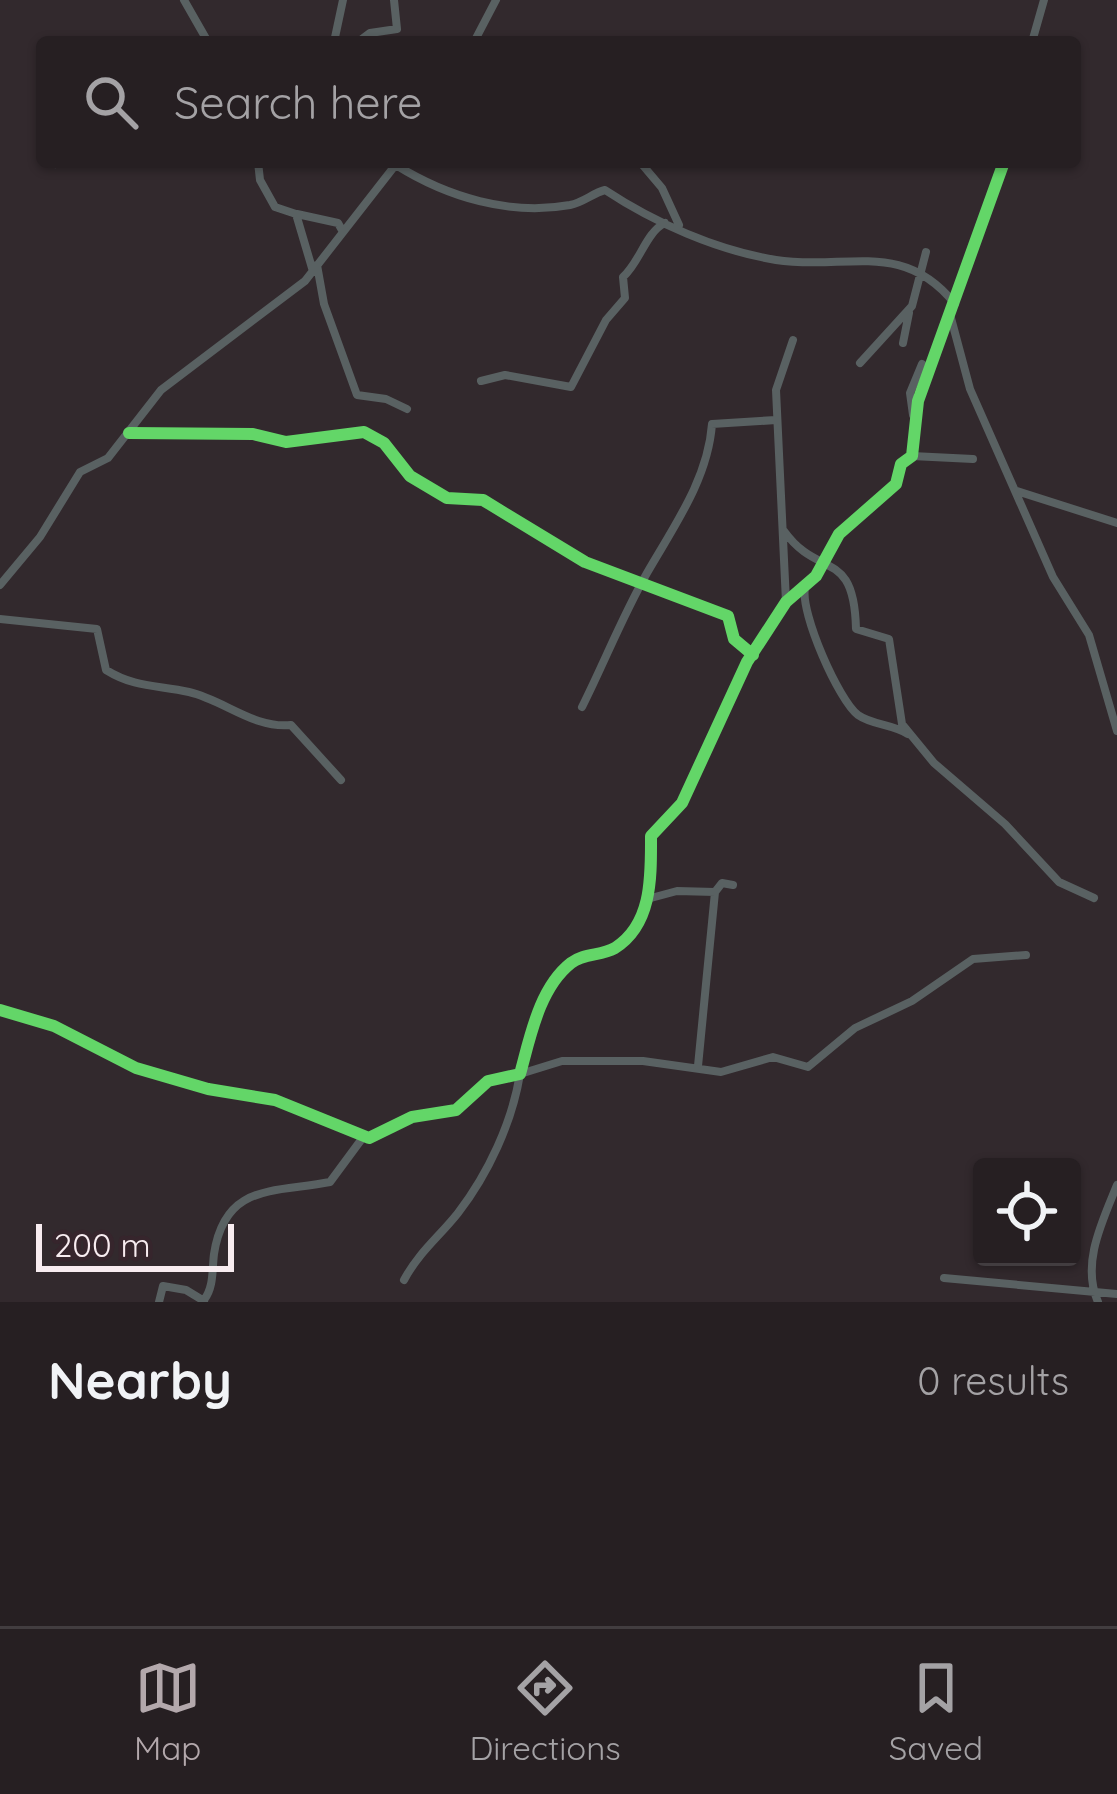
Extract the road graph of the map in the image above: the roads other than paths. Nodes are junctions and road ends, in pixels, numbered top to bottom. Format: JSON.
{"nodes":[{"id":1,"x":184,"y":0,"type":"edge"},
{"id":2,"x":343,"y":0,"type":"edge"},
{"id":3,"x":394,"y":0,"type":"edge"},
{"id":4,"x":496,"y":0,"type":"edge"},
{"id":5,"x":1044,"y":0,"type":"edge"},
{"id":6,"x":205,"y":36,"type":"edge"},
{"id":7,"x":335,"y":36,"type":"edge"},
{"id":8,"x":366,"y":36,"type":"edge"},
{"id":9,"x":477,"y":36,"type":"edge"},
{"id":10,"x":1034,"y":36,"type":"edge"},
{"id":11,"x":258,"y":168,"type":"edge"},
{"id":12,"x":393,"y":168,"type":"edge"},
{"id":13,"x":407,"y":168,"type":"edge"},
{"id":14,"x":645,"y":168,"type":"edge"},
{"id":15,"x":1002,"y":168,"type":"edge"},
{"id":16,"x":296,"y":214,"type":"junction"},
{"id":17,"x":666,"y":222,"type":"junction"},
{"id":18,"x":680,"y":226,"type":"junction"},
{"id":19,"x":343,"y":232,"type":"junction"},
{"id":20,"x":926,"y":252,"type":"dead end"},
{"id":21,"x":315,"y":266,"type":"junction"},
{"id":22,"x":923,"y":272,"type":"junction"},
{"id":23,"x":945,"y":292,"type":"junction"},
{"id":24,"x":915,"y":302,"type":"junction"},
{"id":25,"x":954,"y":312,"type":"junction"},
{"id":26,"x":793,"y":340,"type":"dead end"},
{"id":27,"x":903,"y":344,"type":"dead end"},
{"id":28,"x":860,"y":363,"type":"dead end"},
{"id":29,"x":922,"y":364,"type":"dead end"},
{"id":30,"x":481,"y":381,"type":"dead end"},
{"id":31,"x":407,"y":410,"type":"dead end"},
{"id":32,"x":914,"y":417,"type":"junction"},
{"id":33,"x":776,"y":420,"type":"junction"},
{"id":34,"x":129,"y":434,"type":"junction"},
{"id":35,"x":912,"y":456,"type":"junction"},
{"id":36,"x":973,"y":459,"type":"dead end"},
{"id":37,"x":1016,"y":491,"type":"junction"},
{"id":38,"x":1117,"y":523,"type":"edge"},
{"id":39,"x":784,"y":531,"type":"junction"},
{"id":40,"x":820,"y":559,"type":"junction"},
{"id":41,"x":642,"y":582,"type":"junction"},
{"id":42,"x":0,"y":584,"type":"edge"},
{"id":43,"x":806,"y":588,"type":"junction"},
{"id":44,"x":786,"y":602,"type":"junction"},
{"id":45,"x":0,"y":619,"type":"edge"},
{"id":46,"x":753,"y":655,"type":"junction"},
{"id":47,"x":582,"y":707,"type":"dead end"},
{"id":48,"x":1117,"y":731,"type":"edge"},
{"id":49,"x":920,"y":741,"type":"junction"},
{"id":50,"x":340,"y":780,"type":"dead end"},
{"id":51,"x":733,"y":885,"type":"dead end"},
{"id":52,"x":715,"y":892,"type":"junction"},
{"id":53,"x":651,"y":898,"type":"junction"},
{"id":54,"x":1094,"y":898,"type":"dead end"},
{"id":55,"x":1026,"y":955,"type":"dead end"},
{"id":56,"x":0,"y":1010,"type":"edge"},
{"id":57,"x":698,"y":1066,"type":"junction"},
{"id":58,"x":520,"y":1074,"type":"junction"},
{"id":59,"x":364,"y":1136,"type":"junction"},
{"id":60,"x":1117,"y":1185,"type":"edge"},
{"id":61,"x":944,"y":1278,"type":"dead end"},
{"id":62,"x":404,"y":1280,"type":"dead end"},
{"id":63,"x":1092,"y":1288,"type":"junction"},
{"id":64,"x":1117,"y":1294,"type":"edge"},
{"id":65,"x":204,"y":1301,"type":"edge"},
{"id":66,"x":159,"y":1302,"type":"edge"},
{"id":67,"x":1098,"y":1302,"type":"edge"}],
"edges":[{"from":1,"to":6,"type":"street"},
{"from":2,"to":7,"type":"street"},
{"from":3,"to":8,"type":"street"},
{"from":4,"to":9,"type":"street"},
{"from":5,"to":10,"type":"street"},
{"from":11,"to":16,"type":"street"},
{"from":12,"to":19,"type":"street"},
{"from":13,"to":17,"type":"street"},
{"from":14,"to":18,"type":"street"},
{"from":15,"to":25,"type":"street"},
{"from":16,"to":19,"type":"street"},
{"from":16,"to":21,"type":"street"},
{"from":17,"to":18,"type":"street"},
{"from":17,"to":30,"type":"street"},
{"from":18,"to":22,"type":"street"},
{"from":19,"to":21,"type":"street"},
{"from":20,"to":22,"type":"street"},
{"from":21,"to":31,"type":"street"},
{"from":21,"to":34,"type":"street"},
{"from":22,"to":23,"type":"street"},
{"from":22,"to":24,"type":"street"},
{"from":23,"to":24,"type":"street"},
{"from":23,"to":25,"type":"street"},
{"from":24,"to":27,"type":"street"},
{"from":24,"to":28,"type":"street"},
{"from":25,"to":32,"type":"street"},
{"from":25,"to":37,"type":"street"},
{"from":26,"to":33,"type":"street"},
{"from":29,"to":32,"type":"street"},
{"from":32,"to":35,"type":"street"},
{"from":33,"to":39,"type":"street"},
{"from":33,"to":41,"type":"street"},
{"from":34,"to":41,"type":"street"},
{"from":34,"to":42,"type":"street"},
{"from":35,"to":36,"type":"street"},
{"from":35,"to":40,"type":"street"},
{"from":37,"to":38,"type":"street"},
{"from":37,"to":48,"type":"street"},
{"from":39,"to":40,"type":"street"},
{"from":39,"to":44,"type":"street"},
{"from":40,"to":43,"type":"street"},
{"from":40,"to":49,"type":"street"},
{"from":41,"to":46,"type":"street"},
{"from":41,"to":47,"type":"street"},
{"from":43,"to":44,"type":"street"},
{"from":43,"to":49,"type":"street"},
{"from":44,"to":46,"type":"street"},
{"from":45,"to":50,"type":"street"},
{"from":46,"to":53,"type":"street"},
{"from":49,"to":54,"type":"street"},
{"from":51,"to":52,"type":"street"},
{"from":52,"to":53,"type":"street"},
{"from":52,"to":57,"type":"street"},
{"from":53,"to":58,"type":"street"},
{"from":55,"to":57,"type":"street"},
{"from":56,"to":59,"type":"street"},
{"from":57,"to":58,"type":"street"},
{"from":58,"to":59,"type":"street"},
{"from":58,"to":62,"type":"street"},
{"from":59,"to":65,"type":"street"},
{"from":60,"to":63,"type":"street"},
{"from":61,"to":63,"type":"street"},
{"from":63,"to":64,"type":"street"},
{"from":63,"to":67,"type":"street"},
{"from":65,"to":66,"type":"street"}]}
